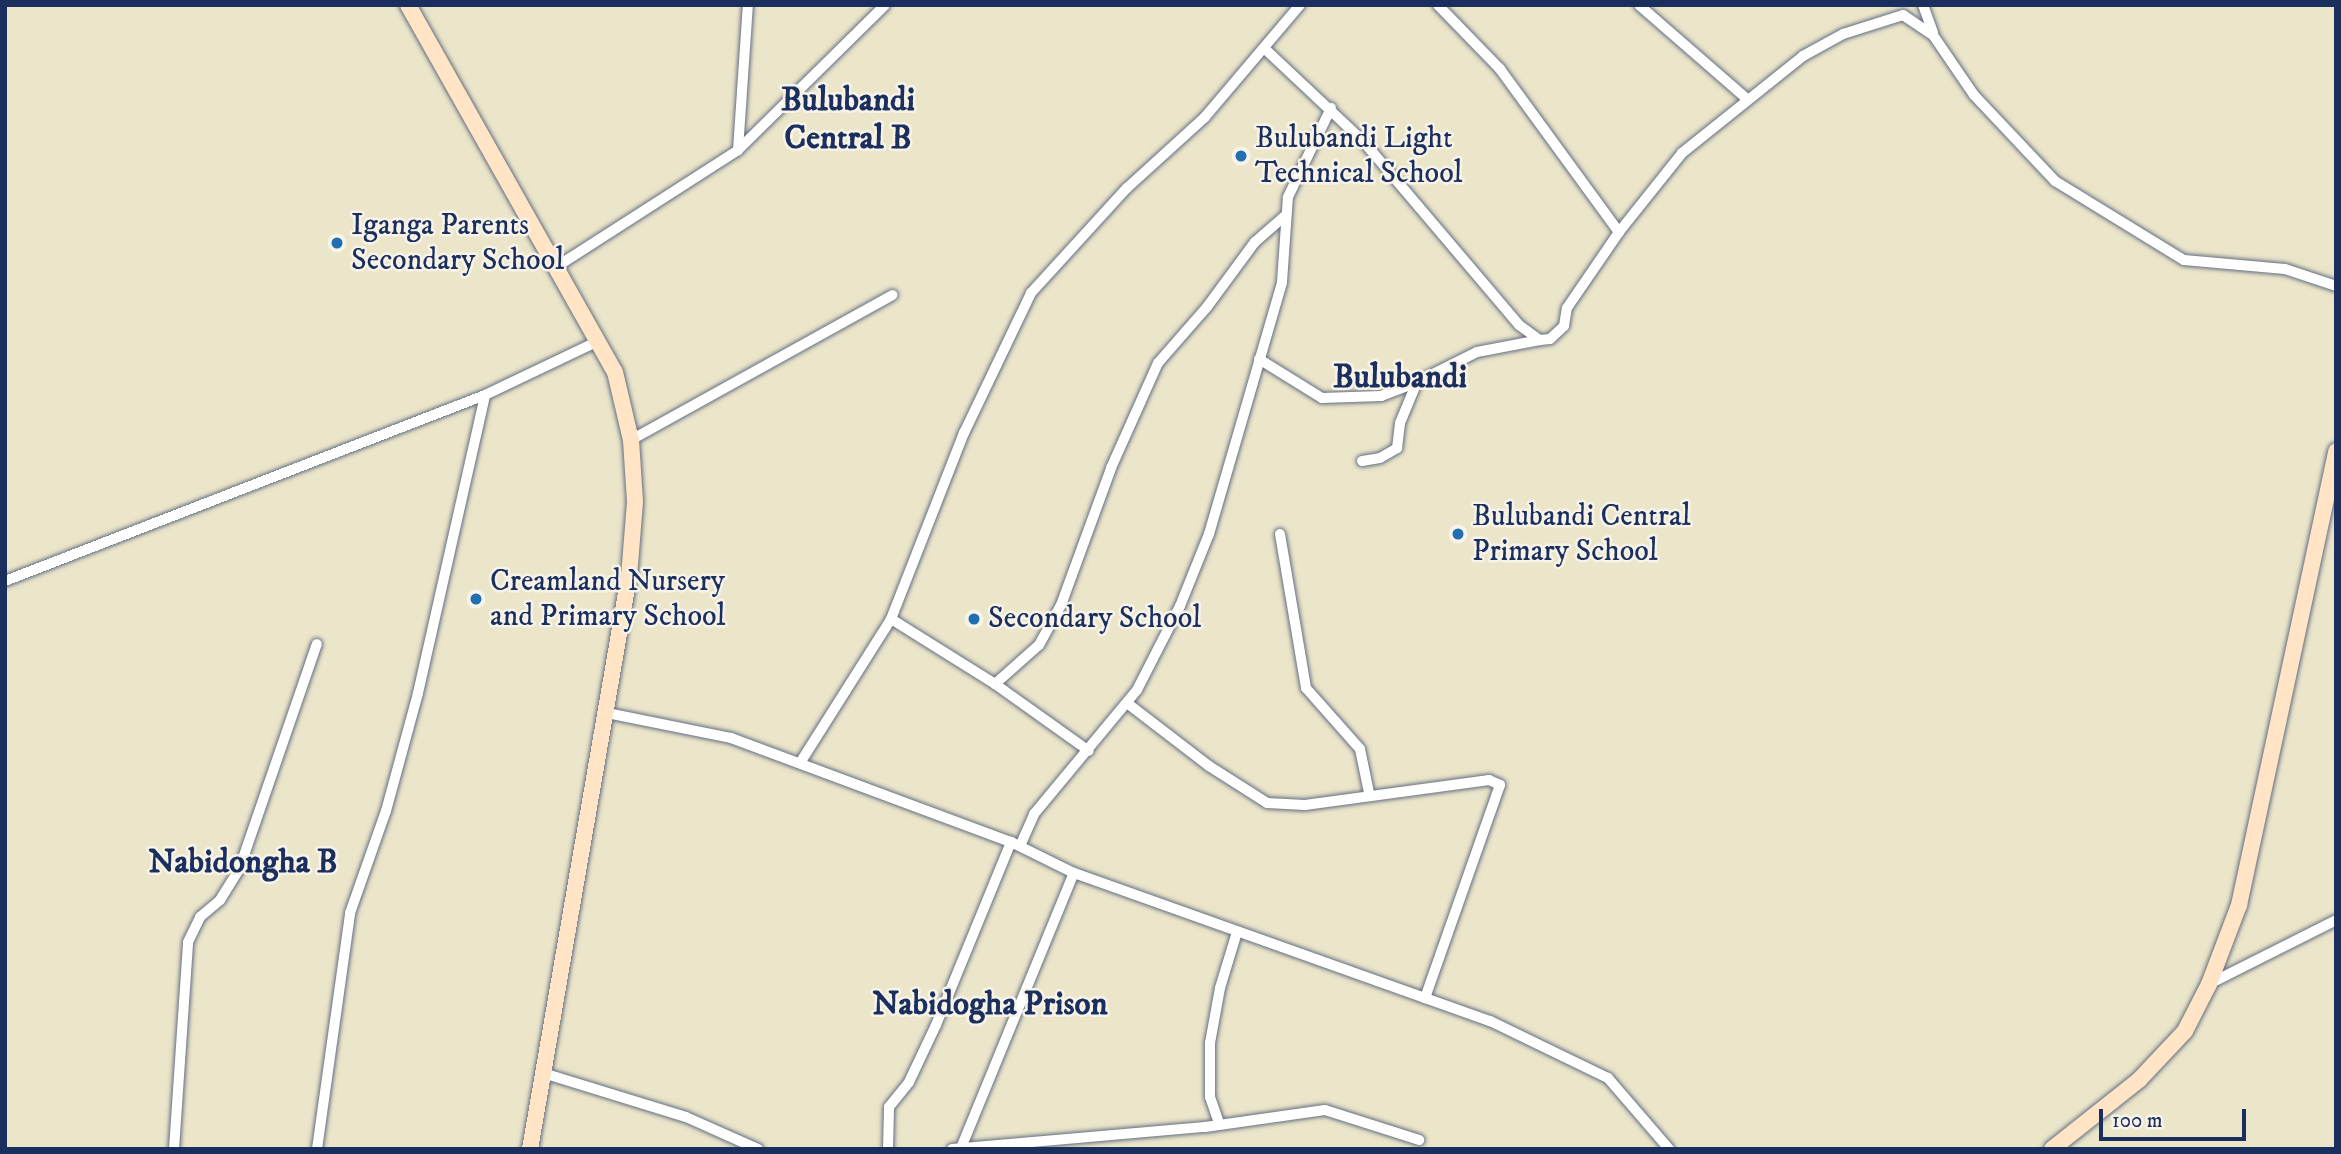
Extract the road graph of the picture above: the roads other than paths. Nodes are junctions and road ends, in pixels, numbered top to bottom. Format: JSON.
{"nodes":[{"id":1,"x":408,"y":5,"type":"edge"},
{"id":2,"x":748,"y":5,"type":"edge"},
{"id":3,"x":885,"y":5,"type":"edge"},
{"id":4,"x":1300,"y":5,"type":"edge"},
{"id":5,"x":1438,"y":5,"type":"edge"},
{"id":6,"x":1640,"y":5,"type":"edge"},
{"id":7,"x":1923,"y":5,"type":"edge"},
{"id":8,"x":1933,"y":35,"type":"junction"},
{"id":9,"x":1264,"y":48,"type":"junction"},
{"id":10,"x":1746,"y":98,"type":"junction"},
{"id":11,"x":1331,"y":108,"type":"junction"},
{"id":12,"x":738,"y":150,"type":"junction"},
{"id":13,"x":1286,"y":215,"type":"junction"},
{"id":14,"x":1619,"y":232,"type":"junction"},
{"id":15,"x":556,"y":267,"type":"junction"},
{"id":16,"x":2336,"y":286,"type":"edge"},
{"id":17,"x":893,"y":295,"type":"dead end"},
{"id":18,"x":1540,"y":340,"type":"junction"},
{"id":19,"x":598,"y":341,"type":"junction"},
{"id":20,"x":1259,"y":359,"type":"junction"},
{"id":21,"x":1418,"y":382,"type":"junction"},
{"id":22,"x":485,"y":395,"type":"junction"},
{"id":23,"x":631,"y":440,"type":"junction"},
{"id":24,"x":2336,"y":450,"type":"edge"},
{"id":25,"x":1362,"y":461,"type":"dead end"},
{"id":26,"x":1280,"y":534,"type":"dead end"},
{"id":27,"x":5,"y":581,"type":"edge"},
{"id":28,"x":891,"y":619,"type":"junction"},
{"id":29,"x":317,"y":645,"type":"dead end"},
{"id":30,"x":995,"y":684,"type":"junction"},
{"id":31,"x":1127,"y":703,"type":"junction"},
{"id":32,"x":607,"y":713,"type":"junction"},
{"id":33,"x":1088,"y":751,"type":"junction"},
{"id":34,"x":800,"y":763,"type":"junction"},
{"id":35,"x":1369,"y":793,"type":"junction"},
{"id":36,"x":1015,"y":844,"type":"junction"},
{"id":37,"x":1074,"y":873,"type":"junction"},
{"id":38,"x":2336,"y":920,"type":"edge"},
{"id":39,"x":1237,"y":932,"type":"junction"},
{"id":40,"x":2210,"y":984,"type":"junction"},
{"id":41,"x":1425,"y":998,"type":"junction"},
{"id":42,"x":543,"y":1073,"type":"junction"},
{"id":43,"x":1219,"y":1123,"type":"junction"},
{"id":44,"x":1419,"y":1140,"type":"dead end"},
{"id":45,"x":961,"y":1148,"type":"edge"},
{"id":46,"x":174,"y":1149,"type":"edge"},
{"id":47,"x":317,"y":1149,"type":"edge"},
{"id":48,"x":530,"y":1149,"type":"edge"},
{"id":49,"x":758,"y":1149,"type":"edge"},
{"id":50,"x":888,"y":1149,"type":"edge"},
{"id":51,"x":952,"y":1149,"type":"edge"},
{"id":52,"x":1668,"y":1149,"type":"edge"},
{"id":53,"x":2052,"y":1149,"type":"edge"}],
"edges":[{"from":1,"to":15,"type":"main road"},
{"from":2,"to":12,"type":"street"},
{"from":3,"to":12,"type":"street"},
{"from":4,"to":9,"type":"street"},
{"from":5,"to":14,"type":"street"},
{"from":6,"to":10,"type":"street"},
{"from":7,"to":8,"type":"street"},
{"from":8,"to":10,"type":"street"},
{"from":8,"to":16,"type":"street"},
{"from":9,"to":11,"type":"street"},
{"from":9,"to":28,"type":"street"},
{"from":10,"to":14,"type":"street"},
{"from":11,"to":13,"type":"street"},
{"from":11,"to":18,"type":"street"},
{"from":12,"to":15,"type":"street"},
{"from":13,"to":20,"type":"street"},
{"from":13,"to":30,"type":"street"},
{"from":14,"to":18,"type":"street"},
{"from":15,"to":19,"type":"main road"},
{"from":17,"to":23,"type":"street"},
{"from":18,"to":21,"type":"street"},
{"from":19,"to":22,"type":"street"},
{"from":19,"to":23,"type":"main road"},
{"from":20,"to":21,"type":"street"},
{"from":20,"to":31,"type":"street"},
{"from":21,"to":25,"type":"street"},
{"from":22,"to":27,"type":"street"},
{"from":22,"to":47,"type":"street"},
{"from":23,"to":32,"type":"main road"},
{"from":24,"to":40,"type":"main road"},
{"from":26,"to":35,"type":"street"},
{"from":28,"to":30,"type":"street"},
{"from":28,"to":34,"type":"street"},
{"from":29,"to":46,"type":"street"},
{"from":30,"to":33,"type":"street"},
{"from":31,"to":33,"type":"street"},
{"from":31,"to":35,"type":"street"},
{"from":32,"to":34,"type":"street"},
{"from":32,"to":42,"type":"main road"},
{"from":33,"to":36,"type":"street"},
{"from":34,"to":36,"type":"street"},
{"from":35,"to":41,"type":"street"},
{"from":36,"to":37,"type":"street"},
{"from":36,"to":50,"type":"street"},
{"from":37,"to":39,"type":"street"},
{"from":37,"to":45,"type":"street"},
{"from":38,"to":40,"type":"street"},
{"from":39,"to":41,"type":"street"},
{"from":39,"to":43,"type":"street"},
{"from":40,"to":53,"type":"main road"},
{"from":41,"to":52,"type":"street"},
{"from":42,"to":48,"type":"main road"},
{"from":42,"to":49,"type":"street"},
{"from":43,"to":44,"type":"street"},
{"from":43,"to":45,"type":"street"},
{"from":45,"to":51,"type":"street"}]}
